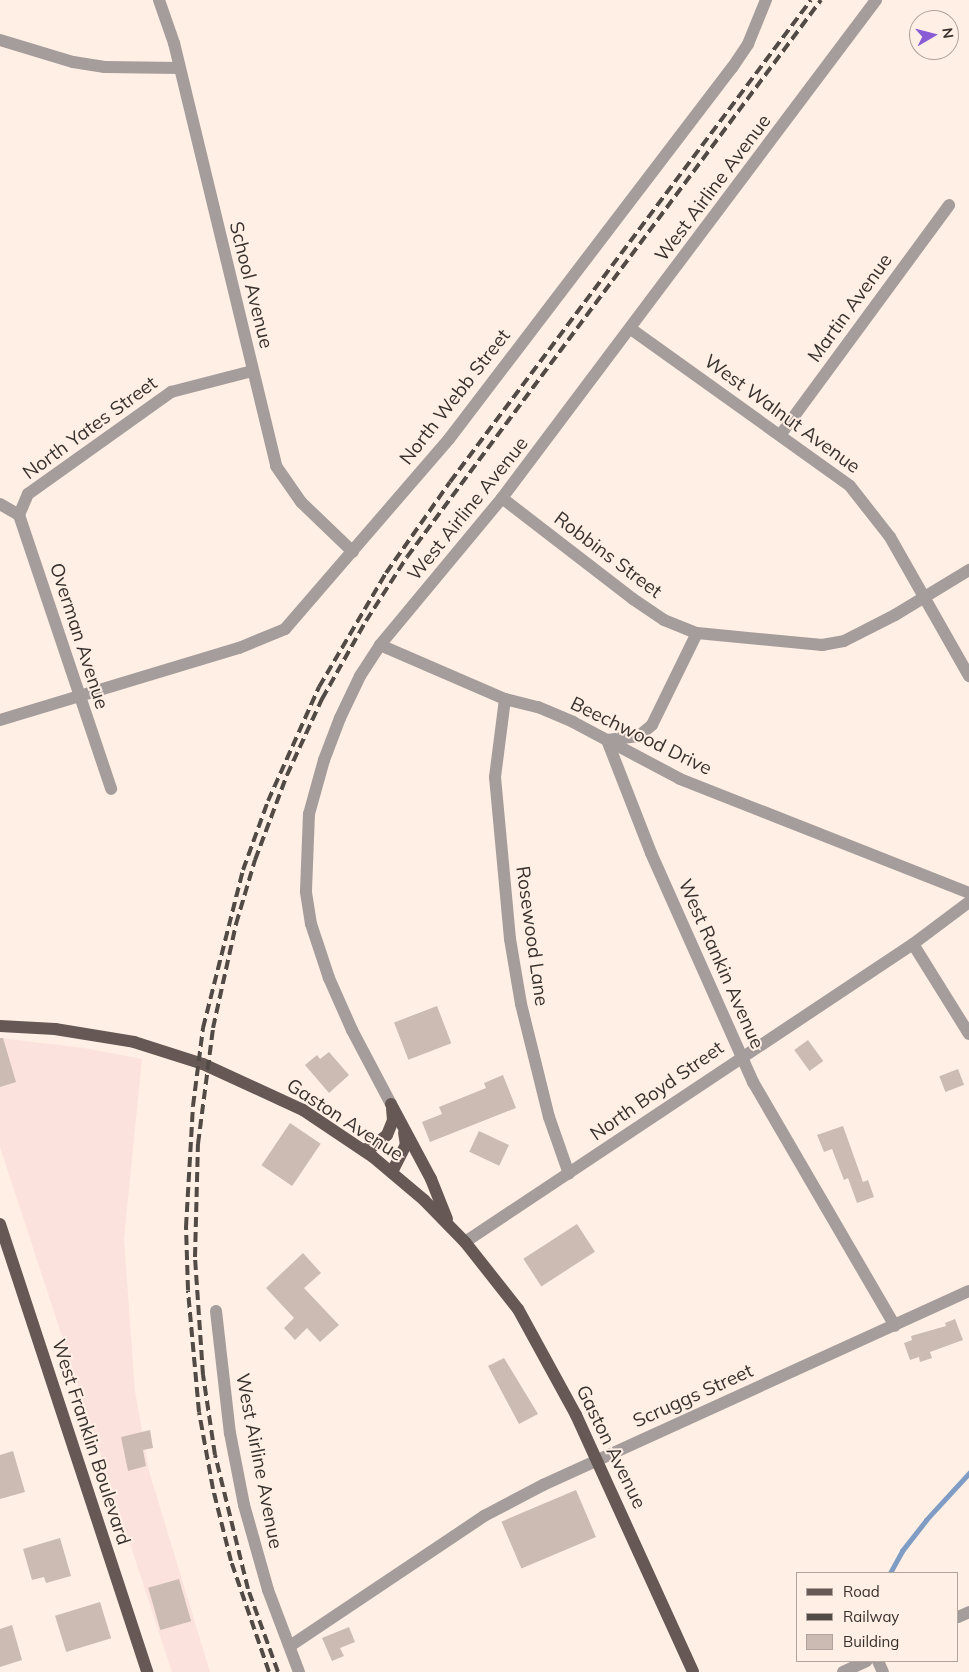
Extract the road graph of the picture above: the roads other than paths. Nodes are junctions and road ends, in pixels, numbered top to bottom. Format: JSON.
{"nodes":[{"id":1,"x":159,"y":0,"type":"edge"},
{"id":2,"x":766,"y":0,"type":"edge"},
{"id":3,"x":876,"y":0,"type":"edge"},
{"id":4,"x":0,"y":40,"type":"edge"},
{"id":5,"x":179,"y":68,"type":"junction"},
{"id":6,"x":949,"y":205,"type":"dead end"},
{"id":7,"x":631,"y":329,"type":"junction"},
{"id":8,"x":252,"y":370,"type":"junction"},
{"id":9,"x":781,"y":434,"type":"junction"},
{"id":10,"x":502,"y":498,"type":"junction"},
{"id":11,"x":0,"y":504,"type":"edge"},
{"id":12,"x":19,"y":515,"type":"junction"},
{"id":13,"x":353,"y":552,"type":"junction"},
{"id":14,"x":969,"y":570,"type":"edge"},
{"id":15,"x":923,"y":597,"type":"junction"},
{"id":16,"x":697,"y":633,"type":"junction"},
{"id":17,"x":380,"y":645,"type":"junction"},
{"id":18,"x":969,"y":676,"type":"edge"},
{"id":19,"x":78,"y":697,"type":"junction"},
{"id":20,"x":505,"y":699,"type":"junction"},
{"id":21,"x":0,"y":720,"type":"edge"},
{"id":22,"x":607,"y":740,"type":"junction"},
{"id":23,"x":111,"y":790,"type":"dead end"},
{"id":24,"x":969,"y":893,"type":"edge"},
{"id":25,"x":969,"y":902,"type":"edge"},
{"id":26,"x":913,"y":944,"type":"junction"},
{"id":27,"x":0,"y":1026,"type":"edge"},
{"id":28,"x":969,"y":1034,"type":"edge"},
{"id":29,"x":742,"y":1055,"type":"junction"},
{"id":30,"x":391,"y":1104,"type":"junction"},
{"id":31,"x":404,"y":1129,"type":"junction"},
{"id":32,"x":363,"y":1150,"type":"junction"},
{"id":33,"x":392,"y":1172,"type":"junction"},
{"id":34,"x":569,"y":1174,"type":"junction"},
{"id":35,"x":0,"y":1224,"type":"edge"},
{"id":36,"x":453,"y":1230,"type":"junction"},
{"id":37,"x":465,"y":1242,"type":"junction"},
{"id":38,"x":969,"y":1290,"type":"edge"},
{"id":39,"x":216,"y":1311,"type":"dead end"},
{"id":40,"x":895,"y":1326,"type":"junction"},
{"id":41,"x":597,"y":1460,"type":"junction"},
{"id":42,"x":290,"y":1646,"type":"junction"},
{"id":43,"x":865,"y":1662,"type":"edge"},
{"id":44,"x":147,"y":1672,"type":"edge"},
{"id":45,"x":300,"y":1672,"type":"edge"},
{"id":46,"x":693,"y":1672,"type":"edge"},
{"id":47,"x":843,"y":1672,"type":"edge"}],
"edges":[{"from":1,"to":5,"type":"street","name":"School Avenue"},
{"from":2,"to":13,"type":"street","name":"North Webb Street"},
{"from":3,"to":7,"type":"street","name":"West Airline Avenue"},
{"from":4,"to":5,"type":"street"},
{"from":5,"to":8,"type":"street","name":"School Avenue"},
{"from":6,"to":9,"type":"street","name":"Martin Avenue"},
{"from":7,"to":9,"type":"street","name":"West Walnut Avenue"},
{"from":7,"to":10,"type":"street","name":"West Airline Avenue"},
{"from":8,"to":12,"type":"street","name":"North Yates Street"},
{"from":8,"to":13,"type":"street","name":"School Avenue"},
{"from":9,"to":15,"type":"street","name":"West Walnut Avenue"},
{"from":10,"to":16,"type":"street","name":"Robbins Street"},
{"from":10,"to":17,"type":"street","name":"West Airline Avenue"},
{"from":11,"to":12,"type":"street"},
{"from":12,"to":19,"type":"street","name":"Overman Avenue"},
{"from":13,"to":19,"type":"street","name":"North Webb Street"},
{"from":14,"to":15,"type":"street","name":"Robbins Street"},
{"from":15,"to":16,"type":"street","name":"Robbins Street"},
{"from":15,"to":18,"type":"street","name":"West Walnut Avenue"},
{"from":16,"to":22,"type":"street"},
{"from":17,"to":20,"type":"street","name":"Beechwood Drive"},
{"from":17,"to":30,"type":"street","name":"West Airline Avenue"},
{"from":19,"to":21,"type":"street","name":"North Webb Street"},
{"from":19,"to":23,"type":"street","name":"Overman Avenue"},
{"from":20,"to":22,"type":"street","name":"Beechwood Drive"},
{"from":20,"to":34,"type":"street","name":"Rosewood Lane"},
{"from":22,"to":24,"type":"street","name":"Beechwood Drive"},
{"from":22,"to":29,"type":"street","name":"West Rankin Avenue"},
{"from":25,"to":26,"type":"street","name":"North Boyd Street"},
{"from":26,"to":28,"type":"street"},
{"from":26,"to":29,"type":"street","name":"North Boyd Street"},
{"from":27,"to":32,"type":"main road","name":"Gaston Avenue"},
{"from":29,"to":34,"type":"street","name":"North Boyd Street"},
{"from":29,"to":40,"type":"street","name":"West Rankin Avenue"},
{"from":30,"to":31,"type":"main road"},
{"from":30,"to":32,"type":"main road"},
{"from":31,"to":33,"type":"main road"},
{"from":31,"to":36,"type":"main road"},
{"from":32,"to":33,"type":"main road","name":"Gaston Avenue"},
{"from":33,"to":36,"type":"main road","name":"Gaston Avenue"},
{"from":34,"to":37,"type":"street","name":"North Boyd Street"},
{"from":35,"to":44,"type":"main road","name":"West Franklin Boulevard"},
{"from":36,"to":37,"type":"main road","name":"Gaston Avenue"},
{"from":37,"to":41,"type":"main road","name":"Gaston Avenue"},
{"from":38,"to":40,"type":"street","name":"Scruggs Street"},
{"from":39,"to":42,"type":"street","name":"West Airline Avenue"},
{"from":40,"to":41,"type":"street","name":"Scruggs Street"},
{"from":41,"to":42,"type":"street","name":"Scruggs Street"},
{"from":41,"to":46,"type":"main road","name":"Gaston Avenue"},
{"from":42,"to":45,"type":"street","name":"West Airline Avenue"},
{"from":43,"to":47,"type":"street"}]}
